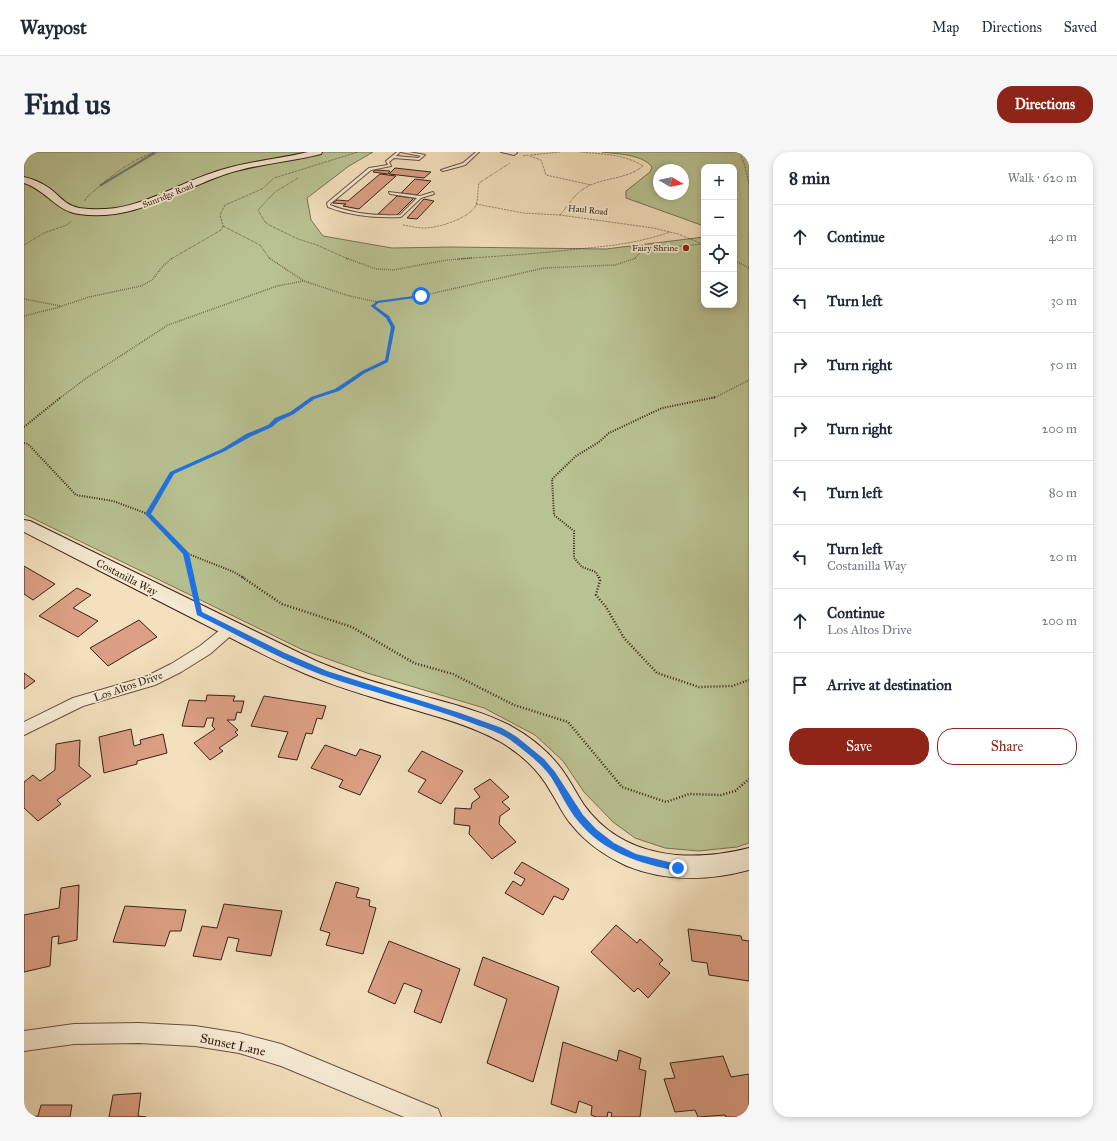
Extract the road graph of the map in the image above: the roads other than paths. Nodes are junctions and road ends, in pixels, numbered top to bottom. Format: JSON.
{"nodes":[{"id":1,"x":318,"y":152,"type":"edge"},
{"id":2,"x":401,"y":152,"type":"edge"},
{"id":3,"x":478,"y":152,"type":"edge"},
{"id":4,"x":504,"y":152,"type":"edge"},
{"id":5,"x":514,"y":153,"type":"road end"},
{"id":6,"x":394,"y":157,"type":"junction"},
{"id":7,"x":443,"y":170,"type":"dead end"},
{"id":8,"x":24,"y":180,"type":"edge"},
{"id":9,"x":390,"y":193,"type":"dead end"},
{"id":10,"x":433,"y":193,"type":"dead end"},
{"id":11,"x":420,"y":197,"type":"junction"},
{"id":12,"x":24,"y":525,"type":"edge"},
{"id":13,"x":230,"y":629,"type":"junction"},
{"id":14,"x":24,"y":729,"type":"edge"},
{"id":15,"x":749,"y":859,"type":"edge"},
{"id":16,"x":24,"y":1042,"type":"edge"},
{"id":17,"x":430,"y":1117,"type":"edge"}],
"edges":[{"from":1,"to":8,"type":"street","name":"Sunridge Road"},
{"from":2,"to":6,"type":"lane"},
{"from":2,"to":6,"type":"lane"},
{"from":3,"to":7,"type":"lane"},
{"from":4,"to":5,"type":"street"},
{"from":6,"to":11,"type":"lane"},
{"from":9,"to":11,"type":"lane"},
{"from":10,"to":11,"type":"lane"},
{"from":12,"to":13,"type":"street","name":"Costanilla Way"},
{"from":13,"to":14,"type":"street","name":"Los Altos Drive"},
{"from":13,"to":15,"type":"street"},
{"from":16,"to":17,"type":"street","name":"Sunset Lane"}]}
